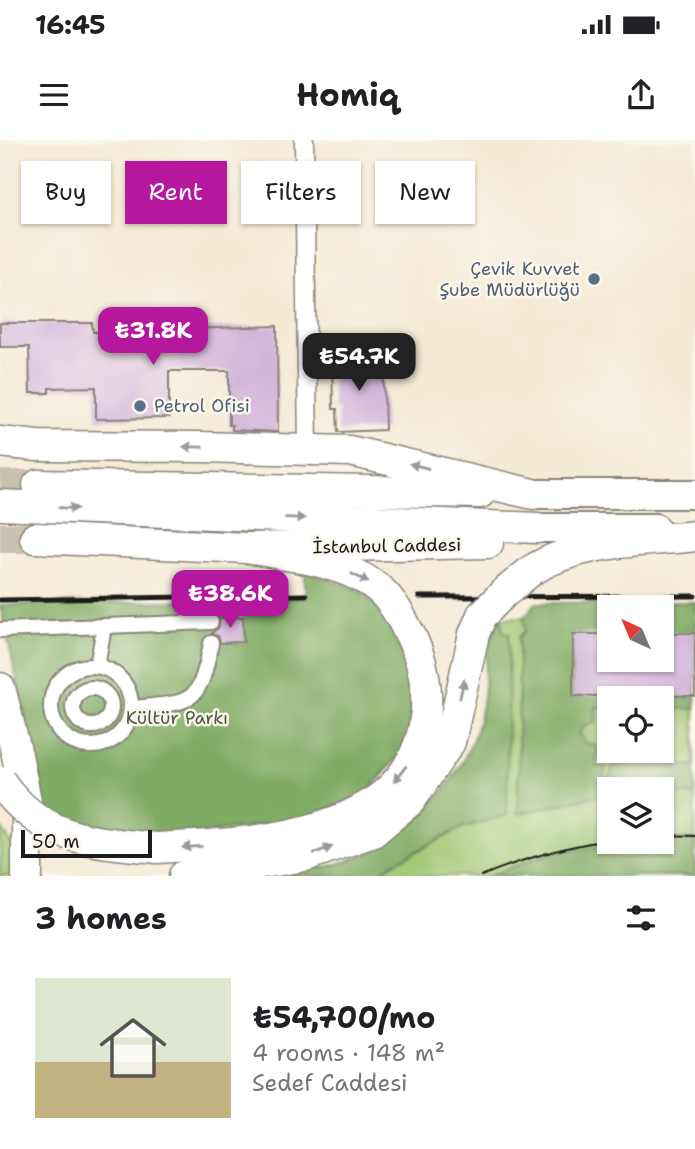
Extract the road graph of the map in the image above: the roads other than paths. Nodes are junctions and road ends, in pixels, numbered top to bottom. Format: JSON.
{"nodes":[{"id":1,"x":304,"y":140,"type":"edge"},
{"id":2,"x":0,"y":442,"type":"edge"},
{"id":3,"x":308,"y":451,"type":"junction"},
{"id":4,"x":38,"y":485,"type":"tunnel mouth"},
{"id":5,"x":533,"y":494,"type":"junction"},
{"id":6,"x":695,"y":494,"type":"edge"},
{"id":7,"x":0,"y":505,"type":"edge"},
{"id":8,"x":538,"y":528,"type":"junction"},
{"id":9,"x":695,"y":528,"type":"edge"},
{"id":10,"x":695,"y":536,"type":"edge"},
{"id":11,"x":35,"y":538,"type":"tunnel mouth"},
{"id":12,"x":247,"y":548,"type":"junction"},
{"id":13,"x":211,"y":622,"type":"dead end"},
{"id":14,"x":104,"y":627,"type":"junction"},
{"id":15,"x":0,"y":630,"type":"edge"},
{"id":16,"x":211,"y":643,"type":"dead end"},
{"id":17,"x":100,"y":666,"type":"junction"},
{"id":18,"x":0,"y":688,"type":"edge"},
{"id":19,"x":95,"y":688,"type":"junction"},
{"id":20,"x":53,"y":694,"type":"junction"},
{"id":21,"x":75,"y":702,"type":"junction"},
{"id":22,"x":110,"y":712,"type":"junction"},
{"id":23,"x":131,"y":713,"type":"junction"},
{"id":24,"x":88,"y":725,"type":"junction"},
{"id":25,"x":85,"y":746,"type":"junction"},
{"id":26,"x":0,"y":781,"type":"edge"},
{"id":27,"x":27,"y":876,"type":"edge"},
{"id":28,"x":184,"y":876,"type":"edge"}],
"edges":[{"from":1,"to":3,"type":"street"},
{"from":3,"to":2,"type":"highway","one_way":true},
{"from":5,"to":3,"type":"highway","one_way":true},
{"from":4,"to":5,"type":"highway"},
{"from":5,"to":6,"type":"main road"},
{"from":7,"to":8,"type":"highway","one_way":true},
{"from":8,"to":9,"type":"main road","name":"İstanbul Caddesi"},
{"from":8,"to":12,"type":"highway","name":"İstanbul Caddesi"},
{"from":28,"to":10,"type":"highway","one_way":true,"bridge":true},
{"from":11,"to":12,"type":"highway","name":"İstanbul Caddesi"},
{"from":12,"to":26,"type":"highway","one_way":true,"bridge":true},
{"from":13,"to":14,"type":"street"},
{"from":14,"to":15,"type":"street"},
{"from":14,"to":17,"type":"street"},
{"from":16,"to":23,"type":"street"},
{"from":17,"to":19,"type":"street"},
{"from":17,"to":20,"type":"street"},
{"from":17,"to":23,"type":"street"},
{"from":18,"to":27,"type":"highway"},
{"from":19,"to":21,"type":"street"},
{"from":19,"to":22,"type":"street"},
{"from":20,"to":21,"type":"street"},
{"from":20,"to":25,"type":"street"},
{"from":21,"to":24,"type":"street"},
{"from":22,"to":23,"type":"street"},
{"from":22,"to":24,"type":"street"},
{"from":23,"to":25,"type":"street"},
{"from":24,"to":25,"type":"street"}]}
